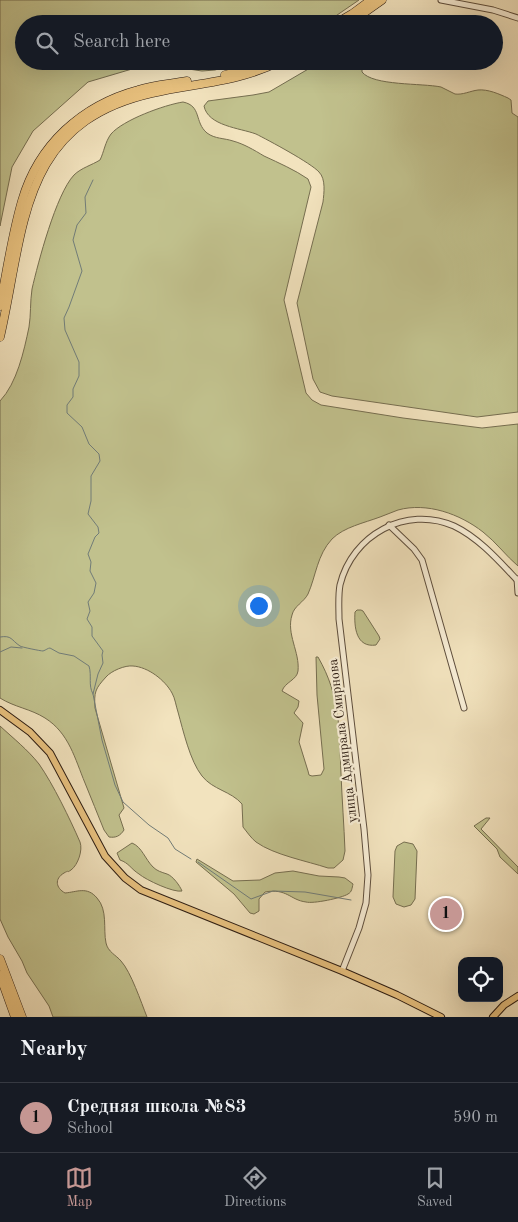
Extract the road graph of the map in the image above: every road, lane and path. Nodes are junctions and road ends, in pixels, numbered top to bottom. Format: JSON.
{"nodes":[{"id":1,"x":371,"y":0,"type":"edge"},
{"id":2,"x":382,"y":0,"type":"edge"},
{"id":3,"x":441,"y":0,"type":"edge"},
{"id":4,"x":350,"y":15,"type":"edge"},
{"id":5,"x":361,"y":15,"type":"edge"},
{"id":6,"x":518,"y":18,"type":"edge"},
{"id":7,"x":244,"y":70,"type":"edge"},
{"id":8,"x":259,"y":70,"type":"edge"},
{"id":9,"x":0,"y":306,"type":"edge"},
{"id":10,"x":0,"y":337,"type":"edge"},
{"id":11,"x":389,"y":525,"type":"junction"},
{"id":12,"x":518,"y":580,"type":"edge"},
{"id":13,"x":518,"y":593,"type":"edge"},
{"id":14,"x":464,"y":708,"type":"dead end"},
{"id":15,"x":0,"y":710,"type":"edge"},
{"id":16,"x":0,"y":959,"type":"edge"},
{"id":17,"x":342,"y":971,"type":"junction"},
{"id":18,"x":0,"y":975,"type":"edge"},
{"id":19,"x":518,"y":996,"type":"edge"},
{"id":20,"x":16,"y":1017,"type":"edge"},
{"id":21,"x":22,"y":1017,"type":"edge"},
{"id":22,"x":441,"y":1017,"type":"edge"},
{"id":23,"x":493,"y":1017,"type":"edge"}],
"edges":[{"from":1,"to":4,"type":"highway"},
{"from":2,"to":5,"type":"highway"},
{"from":3,"to":6,"type":"street"},
{"from":7,"to":9,"type":"highway"},
{"from":8,"to":10,"type":"highway"},
{"from":11,"to":12,"type":"street","name":"улица Адмирала Смирнова"},
{"from":11,"to":14,"type":"street"},
{"from":11,"to":17,"type":"street","name":"улица Адмирала Смирнова"},
{"from":12,"to":13,"type":"street"},
{"from":15,"to":17,"type":"main road"},
{"from":16,"to":21,"type":"highway"},
{"from":17,"to":22,"type":"main road"},
{"from":18,"to":20,"type":"highway"},
{"from":19,"to":23,"type":"main road"}]}
